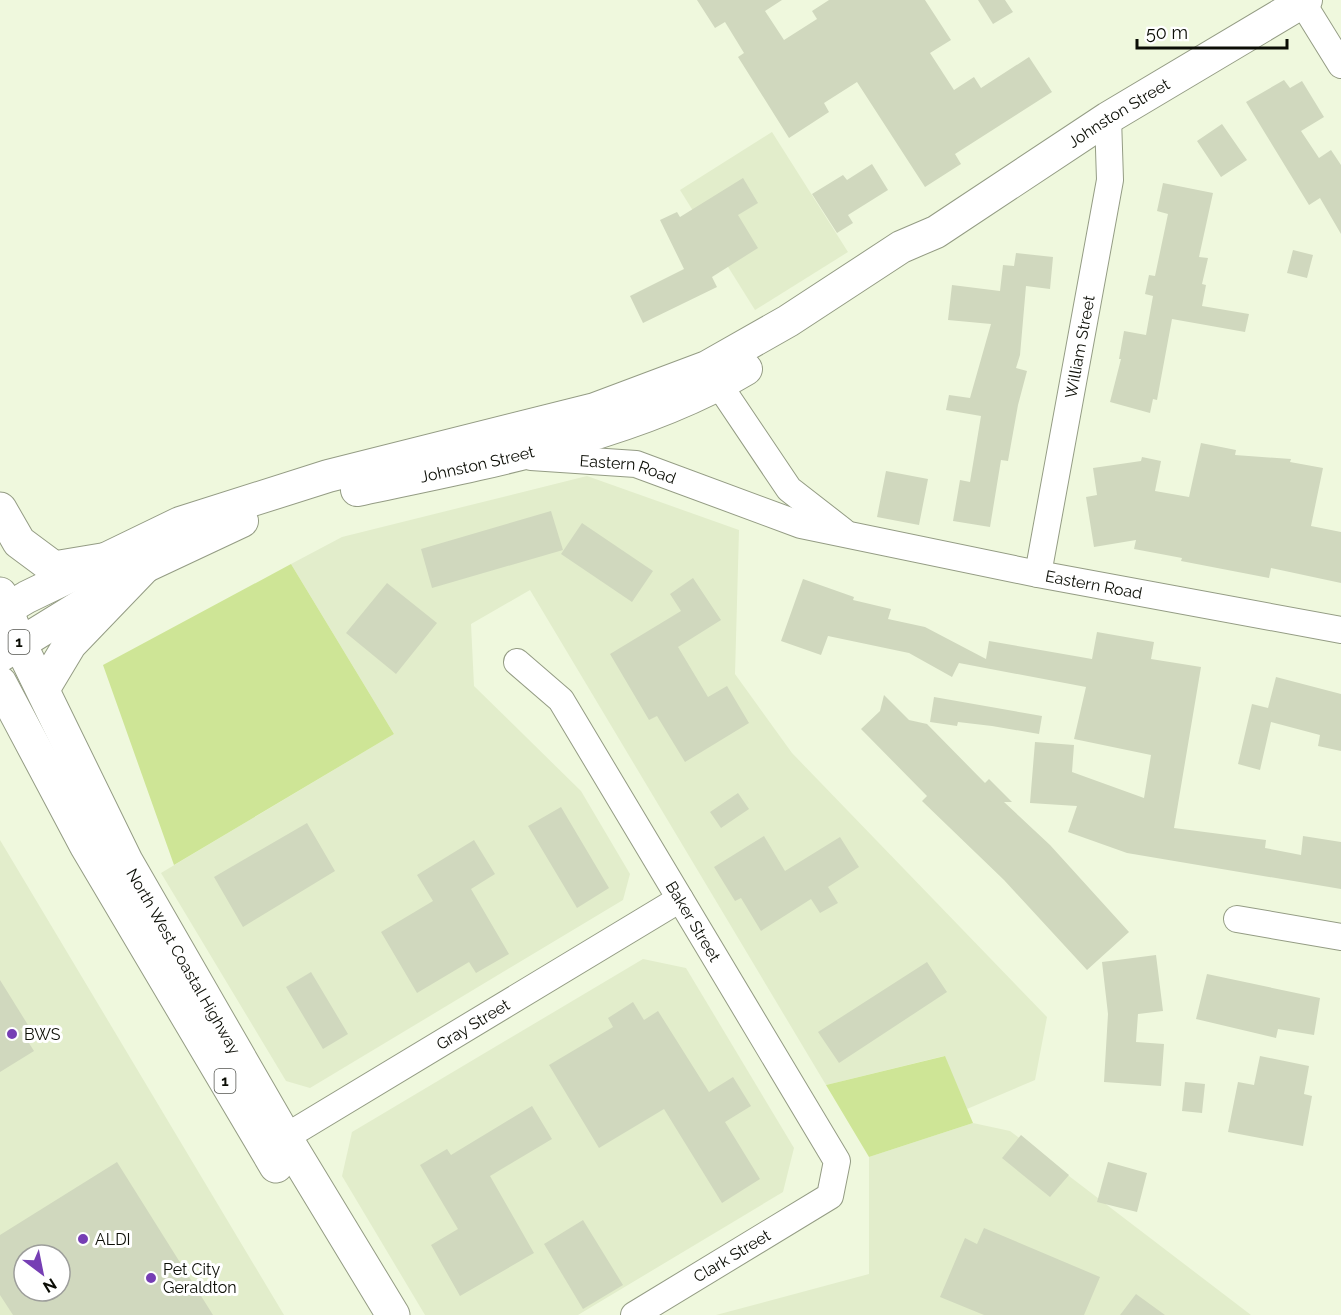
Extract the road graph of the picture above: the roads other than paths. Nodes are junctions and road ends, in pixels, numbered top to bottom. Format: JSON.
{"nodes":[{"id":1,"x":1304,"y":1,"type":"edge"},
{"id":2,"x":1341,"y":65,"type":"edge"},
{"id":3,"x":1108,"y":118,"type":"junction"},
{"id":4,"x":713,"y":376,"type":"junction"},
{"id":5,"x":503,"y":456,"type":"junction"},
{"id":6,"x":0,"y":509,"type":"edge"},
{"id":7,"x":850,"y":536,"type":"junction"},
{"id":8,"x":102,"y":560,"type":"junction"},
{"id":9,"x":144,"y":567,"type":"junction"},
{"id":10,"x":1038,"y":574,"type":"junction"},
{"id":11,"x":2,"y":605,"type":"edge"},
{"id":12,"x":1341,"y":630,"type":"edge"},
{"id":13,"x":10,"y":649,"type":"edge"},
{"id":14,"x":517,"y":663,"type":"dead end"},
{"id":15,"x":0,"y":683,"type":"edge"},
{"id":16,"x":43,"y":689,"type":"junction"},
{"id":17,"x":11,"y":721,"type":"edge"},
{"id":18,"x":680,"y":899,"type":"junction"},
{"id":19,"x":1237,"y":919,"type":"dead end"},
{"id":20,"x":1341,"y":937,"type":"edge"},
{"id":21,"x":275,"y":1143,"type":"junction"},
{"id":22,"x":830,"y":1196,"type":"joint"},
{"id":23,"x":370,"y":1315,"type":"edge"},
{"id":24,"x":393,"y":1315,"type":"edge"},
{"id":25,"x":634,"y":1315,"type":"edge"}],
"edges":[{"from":1,"to":2,"type":"street"},
{"from":1,"to":3,"type":"main road","name":"Johnston Street"},
{"from":3,"to":4,"type":"main road","name":"Johnston Street"},
{"from":3,"to":10,"type":"street","name":"William Street"},
{"from":4,"to":5,"type":"main road","name":"Johnston Street"},
{"from":4,"to":7,"type":"street","name":"Eastern Road"},
{"from":4,"to":8,"type":"main road","name":"Johnston Street"},
{"from":5,"to":7,"type":"street","name":"Eastern Road"},
{"from":5,"to":9,"type":"main road","name":"Johnston Street"},
{"from":6,"to":8,"type":"highway"},
{"from":7,"to":10,"type":"street","name":"Eastern Road"},
{"from":8,"to":11,"type":"main road","name":"Johnston Street"},
{"from":9,"to":13,"type":"main road","name":"Johnston Street"},
{"from":9,"to":16,"type":"highway"},
{"from":10,"to":12,"type":"street","name":"Eastern Road"},
{"from":11,"to":13,"type":"highway","name":"North West Coastal Highway","number":"1"},
{"from":13,"to":16,"type":"highway","name":"North West Coastal Highway","number":"1"},
{"from":14,"to":18,"type":"street","name":"Baker Street"},
{"from":15,"to":17,"type":"highway","name":"North West Coastal Highway","number":"1"},
{"from":16,"to":21,"type":"highway","name":"North West Coastal Highway","number":"1"},
{"from":17,"to":21,"type":"highway","name":"North West Coastal Highway","number":"1"},
{"from":18,"to":21,"type":"street","name":"Gray Street"},
{"from":18,"to":22,"type":"street","name":"Baker Street"},
{"from":19,"to":20,"type":"street"},
{"from":21,"to":23,"type":"highway","name":"North West Coastal Highway","number":"1"},
{"from":21,"to":24,"type":"highway","name":"North West Coastal Highway","number":"1"},
{"from":22,"to":25,"type":"street","name":"Clark Street"}]}
